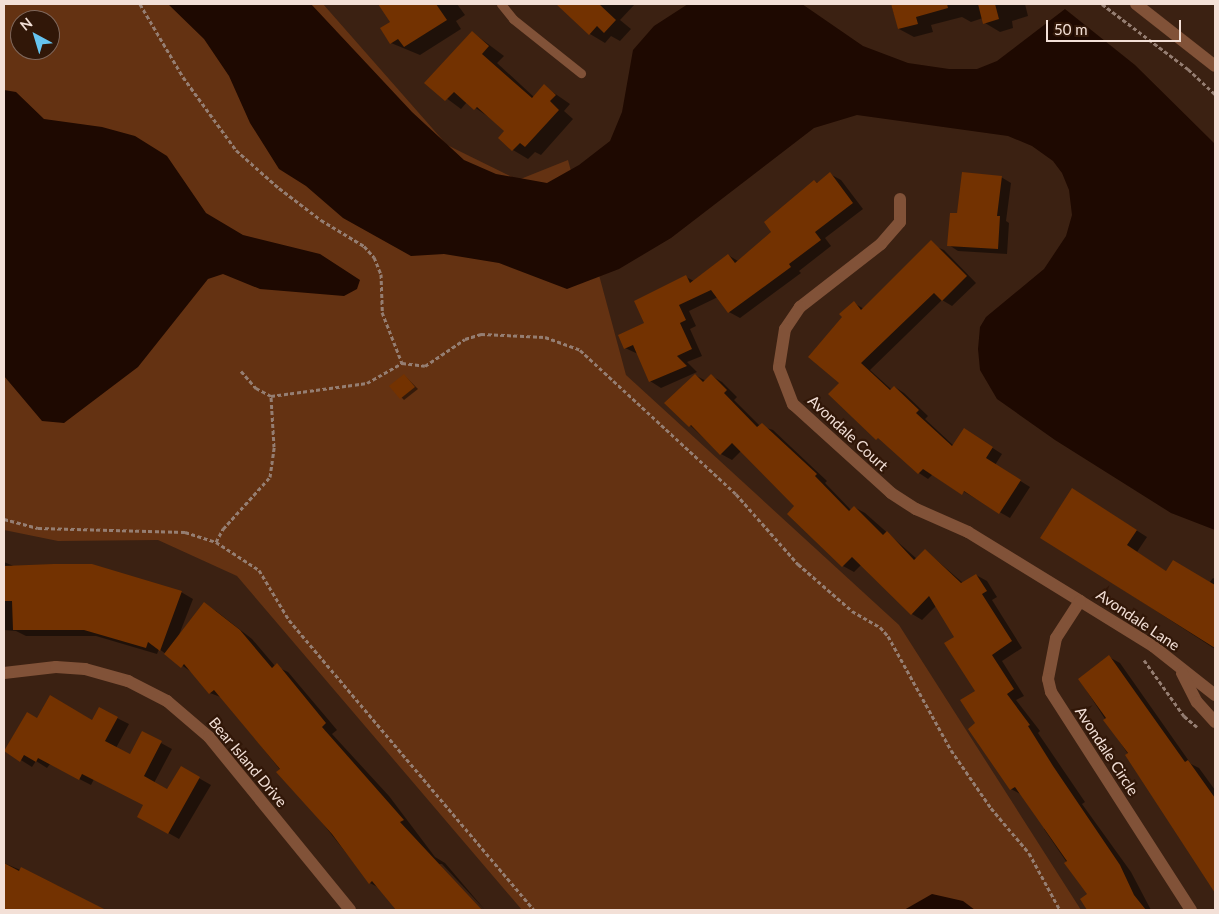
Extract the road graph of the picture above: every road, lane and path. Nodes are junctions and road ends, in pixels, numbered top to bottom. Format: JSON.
{"nodes":[{"id":1,"x":140,"y":4,"type":"edge"},
{"id":2,"x":501,"y":4,"type":"edge"},
{"id":3,"x":1102,"y":4,"type":"edge"},
{"id":4,"x":1136,"y":4,"type":"edge"},
{"id":5,"x":1215,"y":66,"type":"edge"},
{"id":6,"x":581,"y":74,"type":"dead end"},
{"id":7,"x":1215,"y":94,"type":"edge"},
{"id":8,"x":900,"y":199,"type":"dead end"},
{"id":9,"x":402,"y":363,"type":"junction"},
{"id":10,"x":241,"y":371,"type":"dead end"},
{"id":11,"x":271,"y":396,"type":"junction"},
{"id":12,"x":4,"y":520,"type":"edge"},
{"id":13,"x":216,"y":542,"type":"junction"},
{"id":14,"x":1080,"y":600,"type":"junction"},
{"id":15,"x":1142,"y":658,"type":"dead end"},
{"id":16,"x":1178,"y":666,"type":"junction"},
{"id":17,"x":4,"y":673,"type":"edge"},
{"id":18,"x":1215,"y":695,"type":"edge"},
{"id":19,"x":1215,"y":722,"type":"edge"},
{"id":20,"x":1196,"y":726,"type":"dead end"},
{"id":21,"x":350,"y":910,"type":"edge"},
{"id":22,"x":534,"y":910,"type":"edge"},
{"id":23,"x":1060,"y":910,"type":"edge"},
{"id":24,"x":1191,"y":910,"type":"edge"}],
"edges":[{"from":1,"to":9,"type":"path"},
{"from":2,"to":6,"type":"lane"},
{"from":3,"to":7,"type":"path"},
{"from":4,"to":5,"type":"street"},
{"from":8,"to":14,"type":"street","name":"Avondale Court"},
{"from":9,"to":11,"type":"path"},
{"from":9,"to":23,"type":"path"},
{"from":10,"to":11,"type":"path"},
{"from":11,"to":13,"type":"path"},
{"from":12,"to":13,"type":"path"},
{"from":13,"to":22,"type":"path"},
{"from":14,"to":16,"type":"street","name":"Avondale Lane"},
{"from":14,"to":24,"type":"street","name":"Avondale Circle"},
{"from":15,"to":20,"type":"path"},
{"from":16,"to":18,"type":"street","name":"Avondale Lane"},
{"from":16,"to":19,"type":"street","name":"Avondale Lane"},
{"from":17,"to":21,"type":"street","name":"Bear Island Drive"}]}
